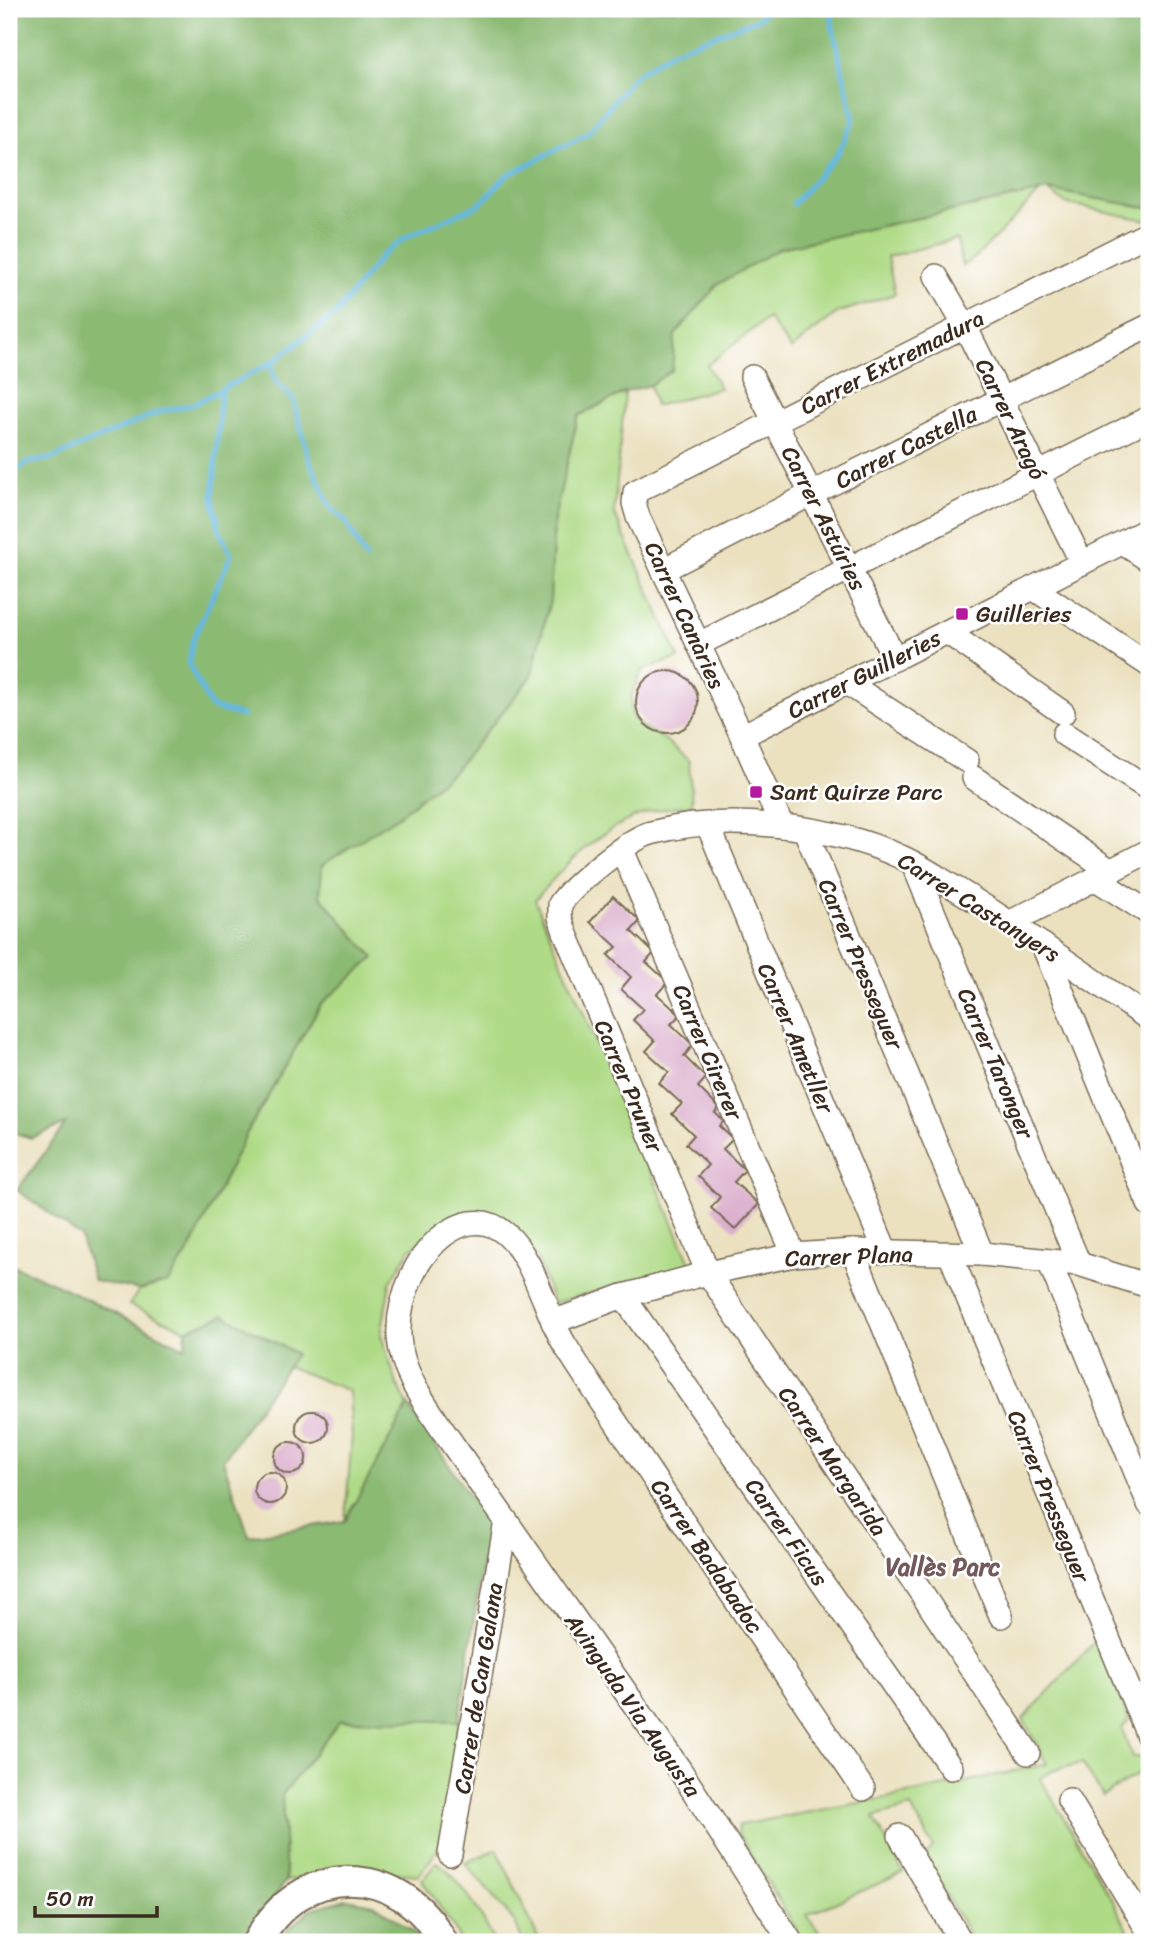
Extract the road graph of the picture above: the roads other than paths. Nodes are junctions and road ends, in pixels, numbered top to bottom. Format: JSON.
{"nodes":[{"id":1,"x":1149,"y":233,"type":"edge"},
{"id":2,"x":936,"y":276,"type":"dead end"},
{"id":3,"x":965,"y":326,"type":"junction"},
{"id":4,"x":1149,"y":326,"type":"edge"},
{"id":5,"x":752,"y":377,"type":"dead end"},
{"id":6,"x":1001,"y":399,"type":"junction"},
{"id":7,"x":1149,"y":418,"type":"edge"},
{"id":8,"x":774,"y":422,"type":"junction"},
{"id":9,"x":1038,"y":474,"type":"junction"},
{"id":10,"x":635,"y":492,"type":"joint"},
{"id":11,"x":811,"y":494,"type":"junction"},
{"id":12,"x":1149,"y":529,"type":"edge"},
{"id":13,"x":1123,"y":543,"type":"junction"},
{"id":14,"x":1149,"y":560,"type":"edge"},
{"id":15,"x":1082,"y":563,"type":"junction"},
{"id":16,"x":849,"y":569,"type":"junction"},
{"id":17,"x":663,"y":570,"type":"junction"},
{"id":18,"x":1033,"y":588,"type":"junction"},
{"id":19,"x":947,"y":632,"type":"junction"},
{"id":20,"x":699,"y":645,"type":"junction"},
{"id":21,"x":895,"y":659,"type":"junction"},
{"id":22,"x":1149,"y":665,"type":"edge"},
{"id":23,"x":847,"y":683,"type":"junction"},
{"id":24,"x":742,"y":736,"type":"junction"},
{"id":25,"x":1149,"y":789,"type":"edge"},
{"id":26,"x":708,"y":825,"type":"junction"},
{"id":27,"x":782,"y":826,"type":"junction"},
{"id":28,"x":805,"y":830,"type":"junction"},
{"id":29,"x":622,"y":850,"type":"junction"},
{"id":30,"x":1149,"y":850,"type":"edge"},
{"id":31,"x":913,"y":863,"type":"junction"},
{"id":32,"x":1104,"y":875,"type":"junction"},
{"id":33,"x":565,"y":897,"type":"joint"},
{"id":34,"x":1149,"y":913,"type":"edge"},
{"id":35,"x":1011,"y":922,"type":"junction"},
{"id":36,"x":1043,"y":945,"type":"junction"},
{"id":37,"x":1149,"y":1019,"type":"edge"},
{"id":38,"x":1149,"y":1204,"type":"edge"},
{"id":39,"x":885,"y":1250,"type":"junction"},
{"id":40,"x":853,"y":1251,"type":"junction"},
{"id":41,"x":950,"y":1254,"type":"junction"},
{"id":42,"x":982,"y":1254,"type":"junction"},
{"id":43,"x":794,"y":1255,"type":"junction"},
{"id":44,"x":1049,"y":1261,"type":"junction"},
{"id":45,"x":1079,"y":1264,"type":"junction"},
{"id":46,"x":708,"y":1273,"type":"junction"},
{"id":47,"x":1149,"y":1286,"type":"edge"},
{"id":48,"x":623,"y":1296,"type":"junction"},
{"id":49,"x":553,"y":1322,"type":"junction"},
{"id":50,"x":471,"y":1471,"type":"joint"},
{"id":51,"x":1149,"y":1504,"type":"edge"},
{"id":52,"x":506,"y":1521,"type":"junction"},
{"id":53,"x":1001,"y":1616,"type":"dead end"},
{"id":54,"x":1149,"y":1738,"type":"edge"},
{"id":55,"x":1028,"y":1753,"type":"dead end"},
{"id":56,"x":951,"y":1768,"type":"dead end"},
{"id":57,"x":863,"y":1789,"type":"dead end"},
{"id":58,"x":1069,"y":1800,"type":"dead end"},
{"id":59,"x":900,"y":1836,"type":"dead end"},
{"id":60,"x":450,"y":1854,"type":"dead end"},
{"id":61,"x":1149,"y":1931,"type":"edge"},
{"id":62,"x":257,"y":1942,"type":"edge"},
{"id":63,"x":443,"y":1942,"type":"edge"},
{"id":64,"x":791,"y":1942,"type":"edge"},
{"id":65,"x":961,"y":1942,"type":"edge"}],
"edges":[{"from":1,"to":3,"type":"street","name":"Carrer Extremadura"},
{"from":2,"to":3,"type":"street","name":"Carrer Aragó"},
{"from":3,"to":6,"type":"street","name":"Carrer Aragó"},
{"from":3,"to":8,"type":"street","name":"Carrer Extremadura"},
{"from":4,"to":6,"type":"street","name":"Carrer Castella"},
{"from":5,"to":8,"type":"street","name":"Carrer Astúries"},
{"from":6,"to":9,"type":"street","name":"Carrer Aragó"},
{"from":6,"to":11,"type":"street","name":"Carrer Castella"},
{"from":7,"to":9,"type":"street"},
{"from":8,"to":10,"type":"street","name":"Carrer Extremadura"},
{"from":8,"to":11,"type":"street","name":"Carrer Astúries"},
{"from":9,"to":15,"type":"street","name":"Carrer Aragó"},
{"from":9,"to":16,"type":"street"},
{"from":10,"to":17,"type":"street","name":"Carrer Canàries"},
{"from":11,"to":16,"type":"street","name":"Carrer Astúries"},
{"from":11,"to":17,"type":"street","name":"Carrer Castella"},
{"from":12,"to":13,"type":"street","name":"Carrer Guilleries"},
{"from":13,"to":14,"type":"street"},
{"from":13,"to":15,"type":"street","name":"Carrer Guilleries"},
{"from":15,"to":18,"type":"street","name":"Carrer Guilleries"},
{"from":16,"to":20,"type":"street"},
{"from":16,"to":21,"type":"street","name":"Carrer Astúries"},
{"from":17,"to":20,"type":"street","name":"Carrer Canàries"},
{"from":18,"to":19,"type":"street","name":"Carrer Guilleries"},
{"from":18,"to":22,"type":"street"},
{"from":19,"to":21,"type":"street","name":"Carrer Guilleries"},
{"from":19,"to":25,"type":"street"},
{"from":20,"to":24,"type":"street","name":"Carrer Canàries"},
{"from":21,"to":23,"type":"street","name":"Carrer Guilleries"},
{"from":23,"to":24,"type":"street","name":"Carrer Guilleries"},
{"from":23,"to":32,"type":"street"},
{"from":24,"to":27,"type":"street"},
{"from":26,"to":27,"type":"street","name":"Carrer Castanyers"},
{"from":26,"to":29,"type":"street","name":"Carrer Castanyers"},
{"from":26,"to":39,"type":"street","name":"Carrer Ametller"},
{"from":27,"to":28,"type":"street","name":"Carrer Castanyers"},
{"from":28,"to":31,"type":"street","name":"Carrer Castanyers"},
{"from":28,"to":42,"type":"street","name":"Carrer Presseguer"},
{"from":29,"to":33,"type":"street","name":"Carrer Castanyers"},
{"from":29,"to":43,"type":"street","name":"Carrer Cirerer"},
{"from":30,"to":32,"type":"street"},
{"from":31,"to":35,"type":"street","name":"Carrer Castanyers"},
{"from":31,"to":45,"type":"street","name":"Carrer Taronger"},
{"from":32,"to":34,"type":"street"},
{"from":32,"to":35,"type":"street"},
{"from":33,"to":46,"type":"street","name":"Carrer Pruner"},
{"from":35,"to":36,"type":"street","name":"Carrer Castanyers"},
{"from":36,"to":37,"type":"street","name":"Carrer Castanyers"},
{"from":36,"to":38,"type":"street"},
{"from":39,"to":40,"type":"street","name":"Carrer Plana"},
{"from":39,"to":41,"type":"street","name":"Carrer Plana"},
{"from":40,"to":43,"type":"street","name":"Carrer Plana"},
{"from":40,"to":53,"type":"street"},
{"from":41,"to":42,"type":"street","name":"Carrer Plana"},
{"from":41,"to":54,"type":"street","name":"Carrer Presseguer"},
{"from":42,"to":44,"type":"street","name":"Carrer Plana"},
{"from":43,"to":46,"type":"street","name":"Carrer Plana"},
{"from":44,"to":45,"type":"street","name":"Carrer Plana"},
{"from":44,"to":51,"type":"street"},
{"from":45,"to":47,"type":"street","name":"Carrer Plana"},
{"from":46,"to":48,"type":"street","name":"Carrer Plana"},
{"from":46,"to":55,"type":"street","name":"Carrer Margarida"},
{"from":48,"to":49,"type":"street","name":"Carrer Plana"},
{"from":48,"to":56,"type":"street","name":"Carrer Ficus"},
{"from":49,"to":50,"type":"street","name":"Carrer Badabadoc"},
{"from":49,"to":57,"type":"street","name":"Carrer Badabadoc"},
{"from":50,"to":52,"type":"street","name":"Avinguda Via Augusta"},
{"from":52,"to":60,"type":"street","name":"Carrer de Can Galana"},
{"from":52,"to":64,"type":"street","name":"Avinguda Via Augusta"},
{"from":58,"to":61,"type":"street"},
{"from":59,"to":65,"type":"street"},
{"from":62,"to":63,"type":"main road"}]}
